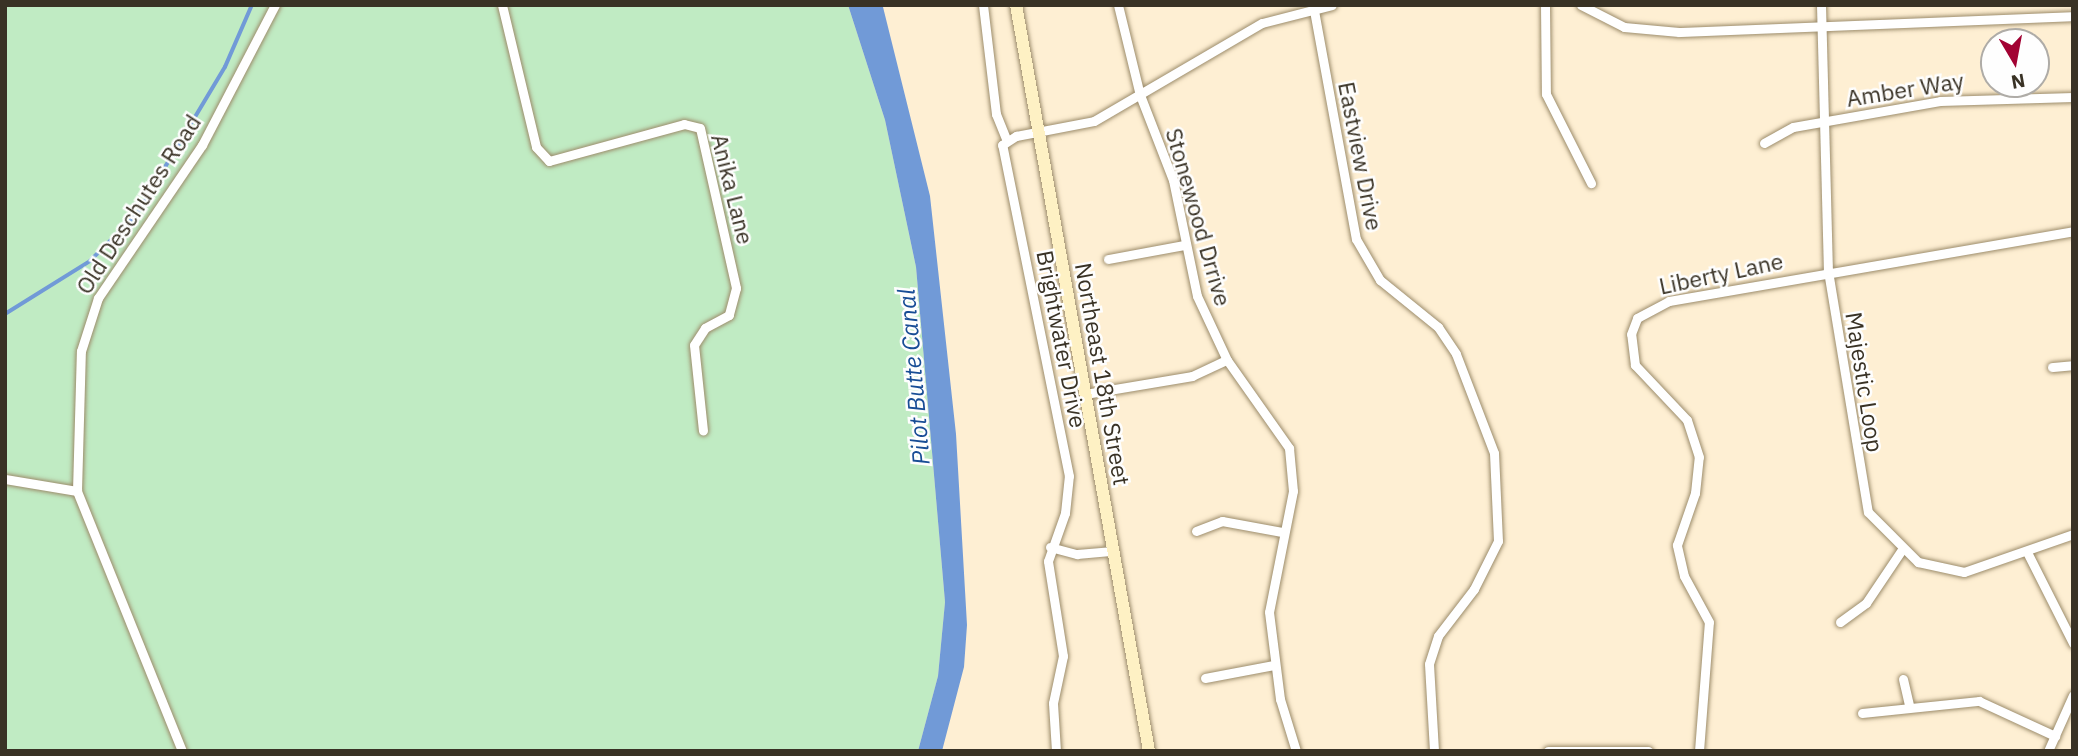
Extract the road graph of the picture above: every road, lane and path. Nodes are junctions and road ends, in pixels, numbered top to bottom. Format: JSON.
{"nodes":[{"id":1,"x":275,"y":5,"type":"edge"},
{"id":2,"x":502,"y":5,"type":"edge"},
{"id":3,"x":983,"y":5,"type":"edge"},
{"id":4,"x":1016,"y":5,"type":"edge"},
{"id":5,"x":1118,"y":5,"type":"edge"},
{"id":6,"x":1332,"y":5,"type":"edge"},
{"id":7,"x":1545,"y":5,"type":"edge"},
{"id":8,"x":1581,"y":5,"type":"edge"},
{"id":9,"x":1821,"y":5,"type":"edge"},
{"id":10,"x":1313,"y":7,"type":"edge"},
{"id":11,"x":2073,"y":16,"type":"edge"},
{"id":12,"x":1822,"y":24,"type":"junction"},
{"id":13,"x":1140,"y":95,"type":"junction"},
{"id":14,"x":2073,"y":97,"type":"edge"},
{"id":15,"x":1828,"y":121,"type":"junction"},
{"id":16,"x":1039,"y":132,"type":"junction"},
{"id":17,"x":1007,"y":141,"type":"junction"},
{"id":18,"x":1764,"y":143,"type":"dead end"},
{"id":19,"x":1591,"y":183,"type":"dead end"},
{"id":20,"x":2073,"y":231,"type":"edge"},
{"id":21,"x":1184,"y":244,"type":"junction"},
{"id":22,"x":1108,"y":259,"type":"dead end"},
{"id":23,"x":1828,"y":271,"type":"junction"},
{"id":24,"x":1227,"y":360,"type":"junction"},
{"id":25,"x":2073,"y":365,"type":"edge"},
{"id":26,"x":2052,"y":367,"type":"dead end"},
{"id":27,"x":1085,"y":394,"type":"junction"},
{"id":28,"x":703,"y":431,"type":"dead end"},
{"id":29,"x":5,"y":479,"type":"edge"},
{"id":30,"x":77,"y":491,"type":"junction"},
{"id":31,"x":1196,"y":531,"type":"dead end"},
{"id":32,"x":1282,"y":532,"type":"junction"},
{"id":33,"x":2073,"y":534,"type":"edge"},
{"id":34,"x":1050,"y":547,"type":"junction"},
{"id":35,"x":1113,"y":551,"type":"junction"},
{"id":36,"x":1901,"y":551,"type":"junction"},
{"id":37,"x":2028,"y":555,"type":"junction"},
{"id":38,"x":1840,"y":622,"type":"dead end"},
{"id":39,"x":2073,"y":643,"type":"edge"},
{"id":40,"x":1274,"y":665,"type":"junction"},
{"id":41,"x":1205,"y":678,"type":"dead end"},
{"id":42,"x":1903,"y":679,"type":"dead end"},
{"id":43,"x":2073,"y":695,"type":"edge"},
{"id":44,"x":1909,"y":704,"type":"junction"},
{"id":45,"x":1863,"y":713,"type":"dead end"},
{"id":46,"x":2055,"y":736,"type":"junction"},
{"id":47,"x":182,"y":751,"type":"edge"},
{"id":48,"x":1056,"y":751,"type":"edge"},
{"id":49,"x":1149,"y":751,"type":"edge"},
{"id":50,"x":1296,"y":751,"type":"edge"},
{"id":51,"x":1434,"y":751,"type":"edge"},
{"id":52,"x":1548,"y":751,"type":"edge"},
{"id":53,"x":1648,"y":751,"type":"edge"},
{"id":54,"x":1699,"y":751,"type":"edge"},
{"id":55,"x":2048,"y":751,"type":"edge"}],
"edges":[{"from":1,"to":30,"type":"street","name":"Old Deschutes Road"},
{"from":2,"to":28,"type":"street","name":"Anika Lane"},
{"from":3,"to":17,"type":"street","name":"Brightwater Drive"},
{"from":4,"to":16,"type":"main road","name":"Northeast 18th Street"},
{"from":5,"to":13,"type":"street","name":"Stonewood Drrive"},
{"from":6,"to":10,"type":"street"},
{"from":7,"to":19,"type":"street"},
{"from":8,"to":12,"type":"street"},
{"from":9,"to":12,"type":"street","name":"Majestic Loop"},
{"from":10,"to":13,"type":"street"},
{"from":10,"to":51,"type":"street","name":"Eastview Drive"},
{"from":11,"to":12,"type":"street"},
{"from":12,"to":15,"type":"street","name":"Majestic Loop"},
{"from":13,"to":16,"type":"street"},
{"from":13,"to":21,"type":"street","name":"Stonewood Drrive"},
{"from":14,"to":15,"type":"street","name":"Amber Way"},
{"from":15,"to":18,"type":"street","name":"Amber Way"},
{"from":15,"to":23,"type":"street","name":"Majestic Loop"},
{"from":16,"to":17,"type":"street"},
{"from":16,"to":27,"type":"main road","name":"Northeast 18th Street"},
{"from":17,"to":34,"type":"street","name":"Brightwater Drive"},
{"from":20,"to":23,"type":"street","name":"Liberty Lane"},
{"from":21,"to":22,"type":"street"},
{"from":21,"to":24,"type":"street","name":"Stonewood Drrive"},
{"from":23,"to":36,"type":"street","name":"Majestic Loop"},
{"from":23,"to":54,"type":"street","name":"Liberty Lane"},
{"from":24,"to":27,"type":"street"},
{"from":24,"to":32,"type":"street","name":"Stonewood Drrive"},
{"from":25,"to":26,"type":"street"},
{"from":27,"to":35,"type":"main road","name":"Northeast 18th Street"},
{"from":29,"to":30,"type":"street"},
{"from":30,"to":47,"type":"street","name":"Old Deschutes Road"},
{"from":31,"to":32,"type":"street"},
{"from":32,"to":40,"type":"street","name":"Stonewood Drrive"},
{"from":33,"to":37,"type":"street","name":"Majestic Loop"},
{"from":34,"to":35,"type":"street"},
{"from":34,"to":48,"type":"street","name":"Brightwater Drive"},
{"from":35,"to":49,"type":"main road","name":"Northeast 18th Street"},
{"from":36,"to":37,"type":"street","name":"Majestic Loop"},
{"from":36,"to":38,"type":"street"},
{"from":37,"to":39,"type":"street"},
{"from":40,"to":41,"type":"street"},
{"from":40,"to":50,"type":"street","name":"Stonewood Drrive"},
{"from":42,"to":44,"type":"street"},
{"from":43,"to":46,"type":"street"},
{"from":44,"to":45,"type":"street"},
{"from":44,"to":46,"type":"street"},
{"from":46,"to":55,"type":"street"},
{"from":52,"to":53,"type":"street"}]}
